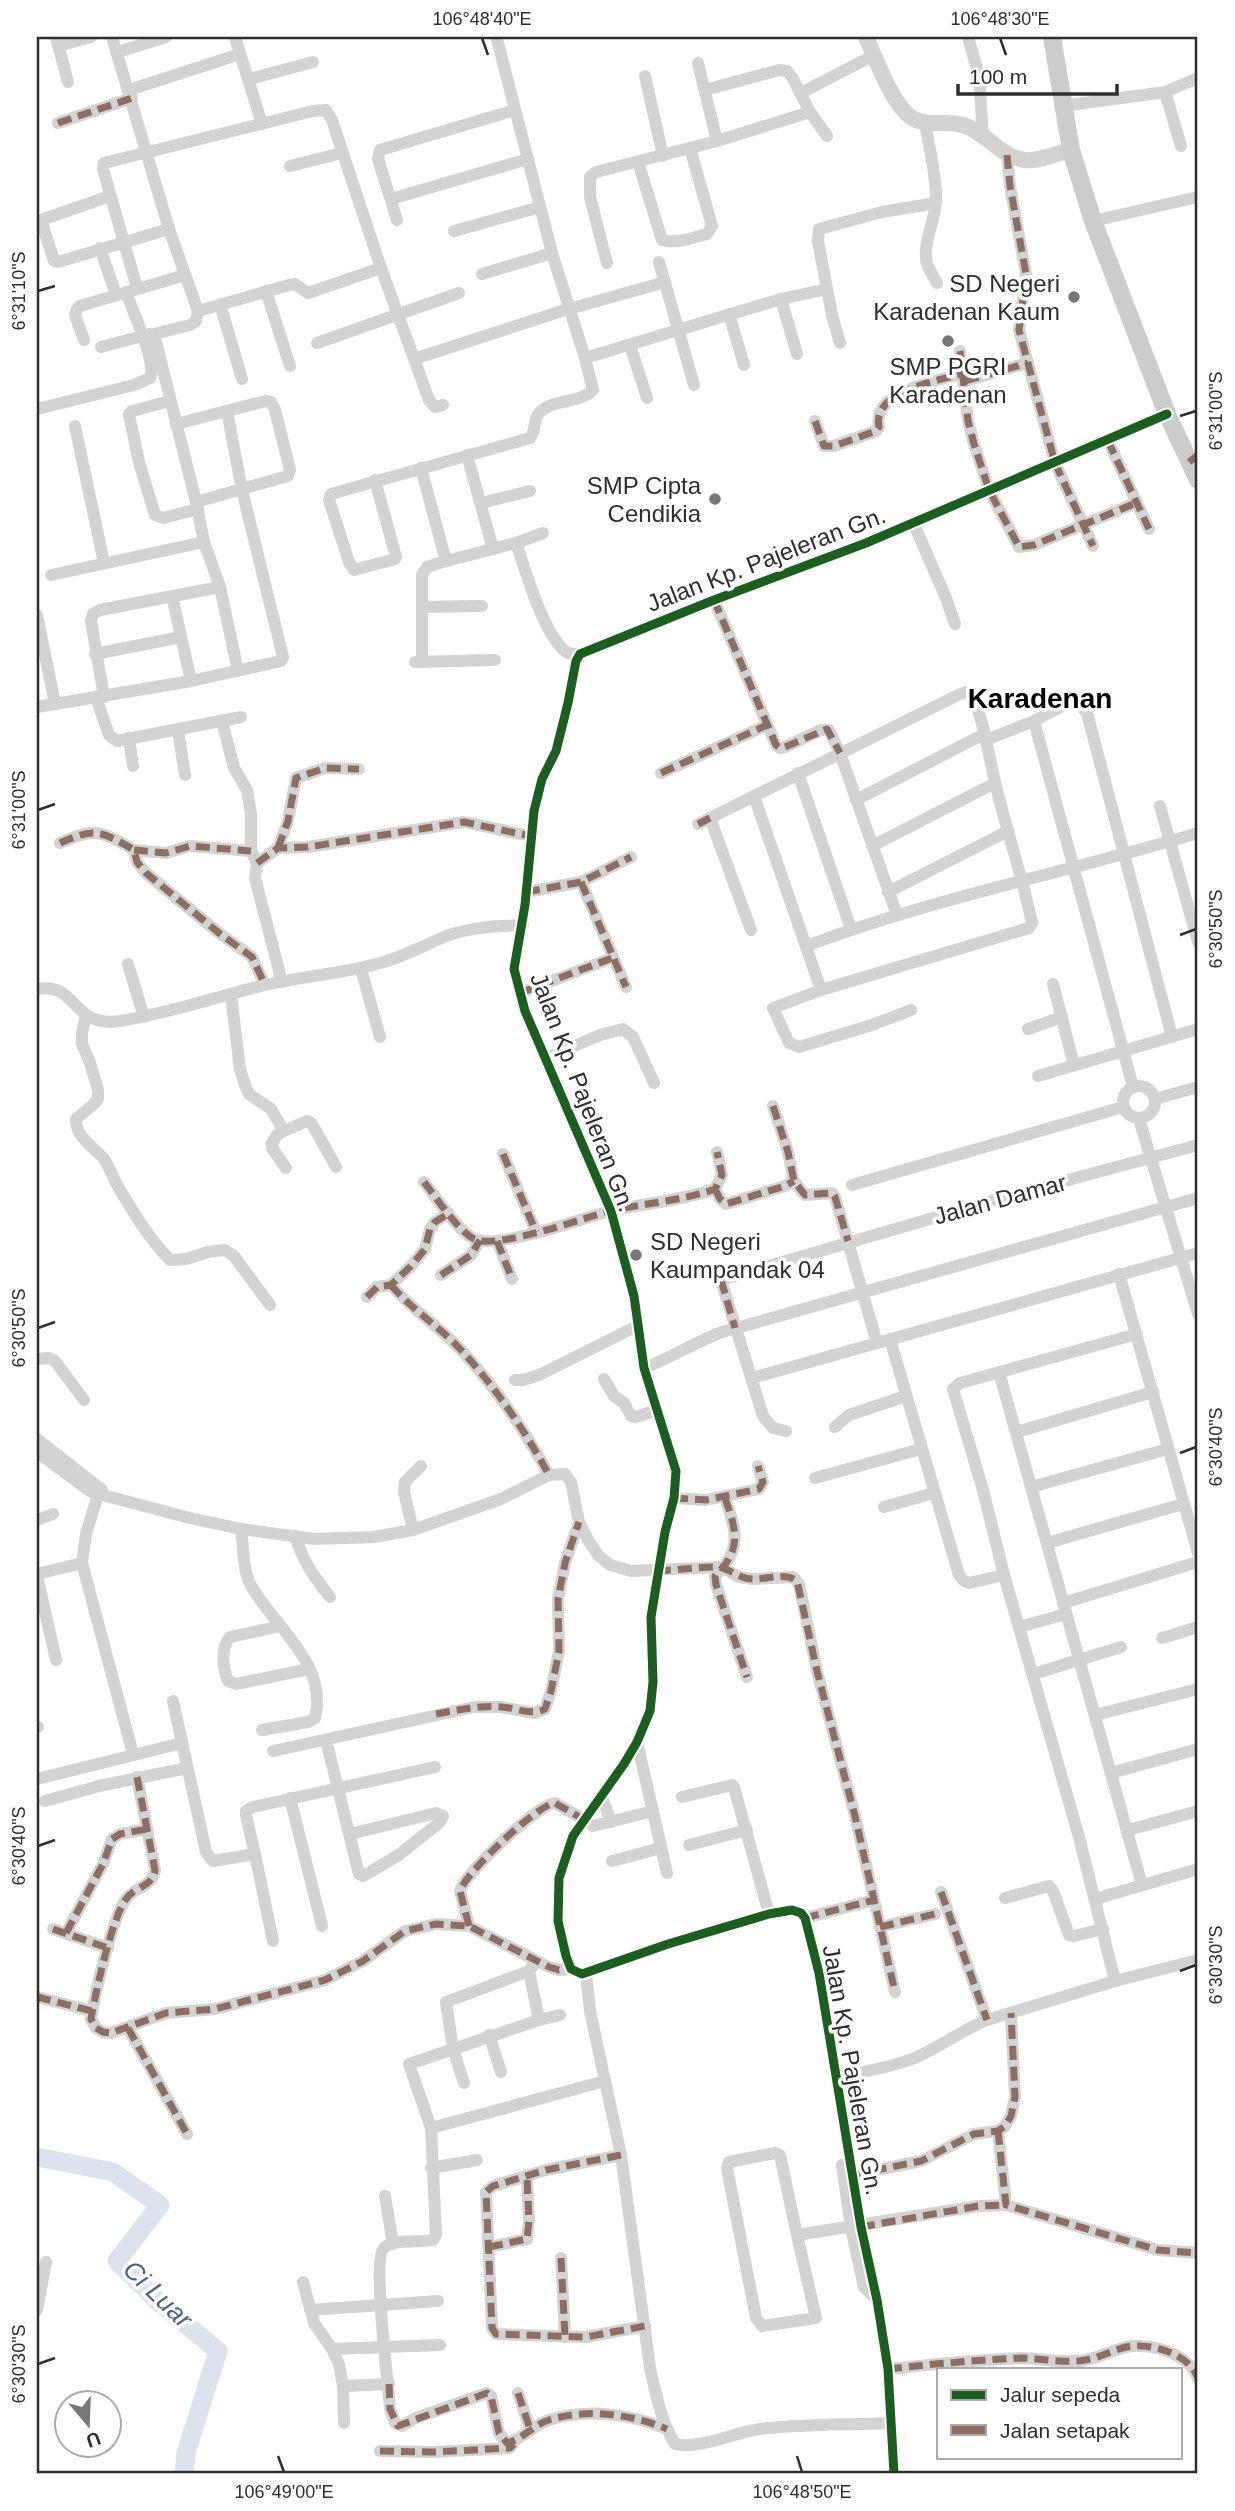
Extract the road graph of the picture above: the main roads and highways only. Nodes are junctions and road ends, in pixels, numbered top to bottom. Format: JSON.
{"nodes":[{"id":1,"x":1052,"y":37,"type":"edge"},
{"id":2,"x":1193,"y":459,"type":"edge"},
{"id":3,"x":1198,"y":480,"type":"edge"}],
"edges":[{"from":1,"to":2,"type":"main road"},
{"from":2,"to":3,"type":"main road"}]}
